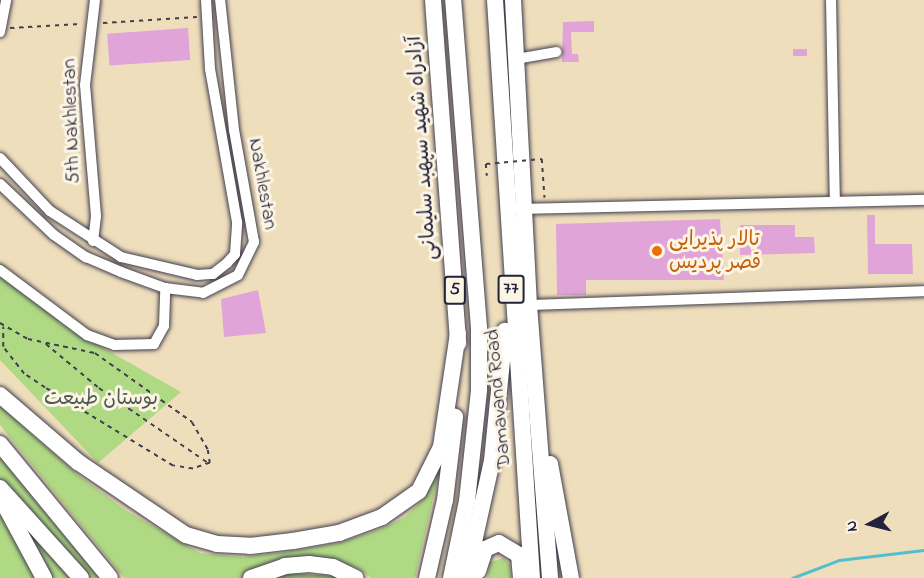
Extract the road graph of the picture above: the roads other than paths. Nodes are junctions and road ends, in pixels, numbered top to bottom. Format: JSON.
{"nodes":[{"id":1,"x":6,"y":0,"type":"edge"},
{"id":2,"x":95,"y":0,"type":"edge"},
{"id":3,"x":206,"y":0,"type":"edge"},
{"id":4,"x":220,"y":0,"type":"edge"},
{"id":5,"x":433,"y":0,"type":"edge"},
{"id":6,"x":453,"y":0,"type":"edge"},
{"id":7,"x":495,"y":0,"type":"edge"},
{"id":8,"x":513,"y":0,"type":"edge"},
{"id":9,"x":831,"y":0,"type":"edge"},
{"id":10,"x":1,"y":30,"type":"edge"},
{"id":11,"x":556,"y":52,"type":"dead end"},
{"id":12,"x":516,"y":58,"type":"junction"},
{"id":13,"x":0,"y":158,"type":"edge"},
{"id":14,"x":0,"y":184,"type":"edge"},
{"id":15,"x":924,"y":200,"type":"edge"},
{"id":16,"x":835,"y":201,"type":"junction"},
{"id":17,"x":523,"y":209,"type":"junction"},
{"id":18,"x":93,"y":241,"type":"junction"},
{"id":19,"x":508,"y":249,"type":"junction"},
{"id":20,"x":0,"y":270,"type":"edge"},
{"id":21,"x":165,"y":288,"type":"junction"},
{"id":22,"x":924,"y":291,"type":"edge"},
{"id":23,"x":529,"y":305,"type":"junction"},
{"id":24,"x":458,"y":333,"type":"junction"},
{"id":25,"x":0,"y":395,"type":"edge"},
{"id":26,"x":536,"y":397,"type":"junction"},
{"id":27,"x":0,"y":444,"type":"edge"},
{"id":28,"x":0,"y":488,"type":"edge"},
{"id":29,"x":0,"y":497,"type":"edge"},
{"id":30,"x":44,"y":578,"type":"edge"},
{"id":31,"x":81,"y":578,"type":"edge"},
{"id":32,"x":110,"y":578,"type":"edge"},
{"id":33,"x":251,"y":578,"type":"edge"},
{"id":34,"x":356,"y":578,"type":"edge"},
{"id":35,"x":427,"y":578,"type":"edge"},
{"id":36,"x":451,"y":578,"type":"edge"},
{"id":37,"x":466,"y":578,"type":"edge"},
{"id":38,"x":477,"y":578,"type":"edge"},
{"id":39,"x":520,"y":578,"type":"edge"},
{"id":40,"x":532,"y":578,"type":"edge"},
{"id":41,"x":550,"y":578,"type":"edge"},
{"id":42,"x":571,"y":578,"type":"edge"}],
"edges":[{"from":1,"to":10,"type":"street"},
{"from":2,"to":18,"type":"street","name":"5th Nakhlestan"},
{"from":3,"to":18,"type":"street","name":"Nakhlestan"},
{"from":4,"to":21,"type":"street","name":"Nakhlestan"},
{"from":5,"to":24,"type":"highway","name":"آزادراه شهید سپهبد سلیمانی","number":"5"},
{"from":6,"to":36,"type":"highway","name":"آزادراه شهید سپهبد سلیمانی","number":"5"},
{"from":7,"to":19,"type":"highway","name":"Damavand Road","number":"77"},
{"from":8,"to":12,"type":"highway","name":"Damavand Road","number":"77"},
{"from":9,"to":16,"type":"street"},
{"from":11,"to":12,"type":"street"},
{"from":12,"to":17,"type":"highway","name":"Damavand Road","number":"77"},
{"from":13,"to":18,"type":"street","name":"Nakhlestan"},
{"from":14,"to":21,"type":"street","name":"Nakhlestan"},
{"from":15,"to":16,"type":"street"},
{"from":16,"to":17,"type":"street"},
{"from":17,"to":23,"type":"highway","name":"Damavand Road","number":"77"},
{"from":19,"to":37,"type":"highway"},
{"from":19,"to":40,"type":"highway","name":"Damavand Road","number":"77"},
{"from":20,"to":21,"type":"street"},
{"from":22,"to":23,"type":"street"},
{"from":23,"to":26,"type":"highway","name":"Damavand Road","number":"77"},
{"from":24,"to":25,"type":"highway"},
{"from":24,"to":35,"type":"highway","name":"آزادراه شهید سپهبد سلیمانی","number":"5"},
{"from":26,"to":41,"type":"highway","name":"Damavand Road","number":"77"},
{"from":26,"to":42,"type":"highway"},
{"from":27,"to":32,"type":"highway"},
{"from":28,"to":31,"type":"highway"},
{"from":29,"to":30,"type":"highway"},
{"from":33,"to":34,"type":"highway"},
{"from":38,"to":39,"type":"highway"}]}
